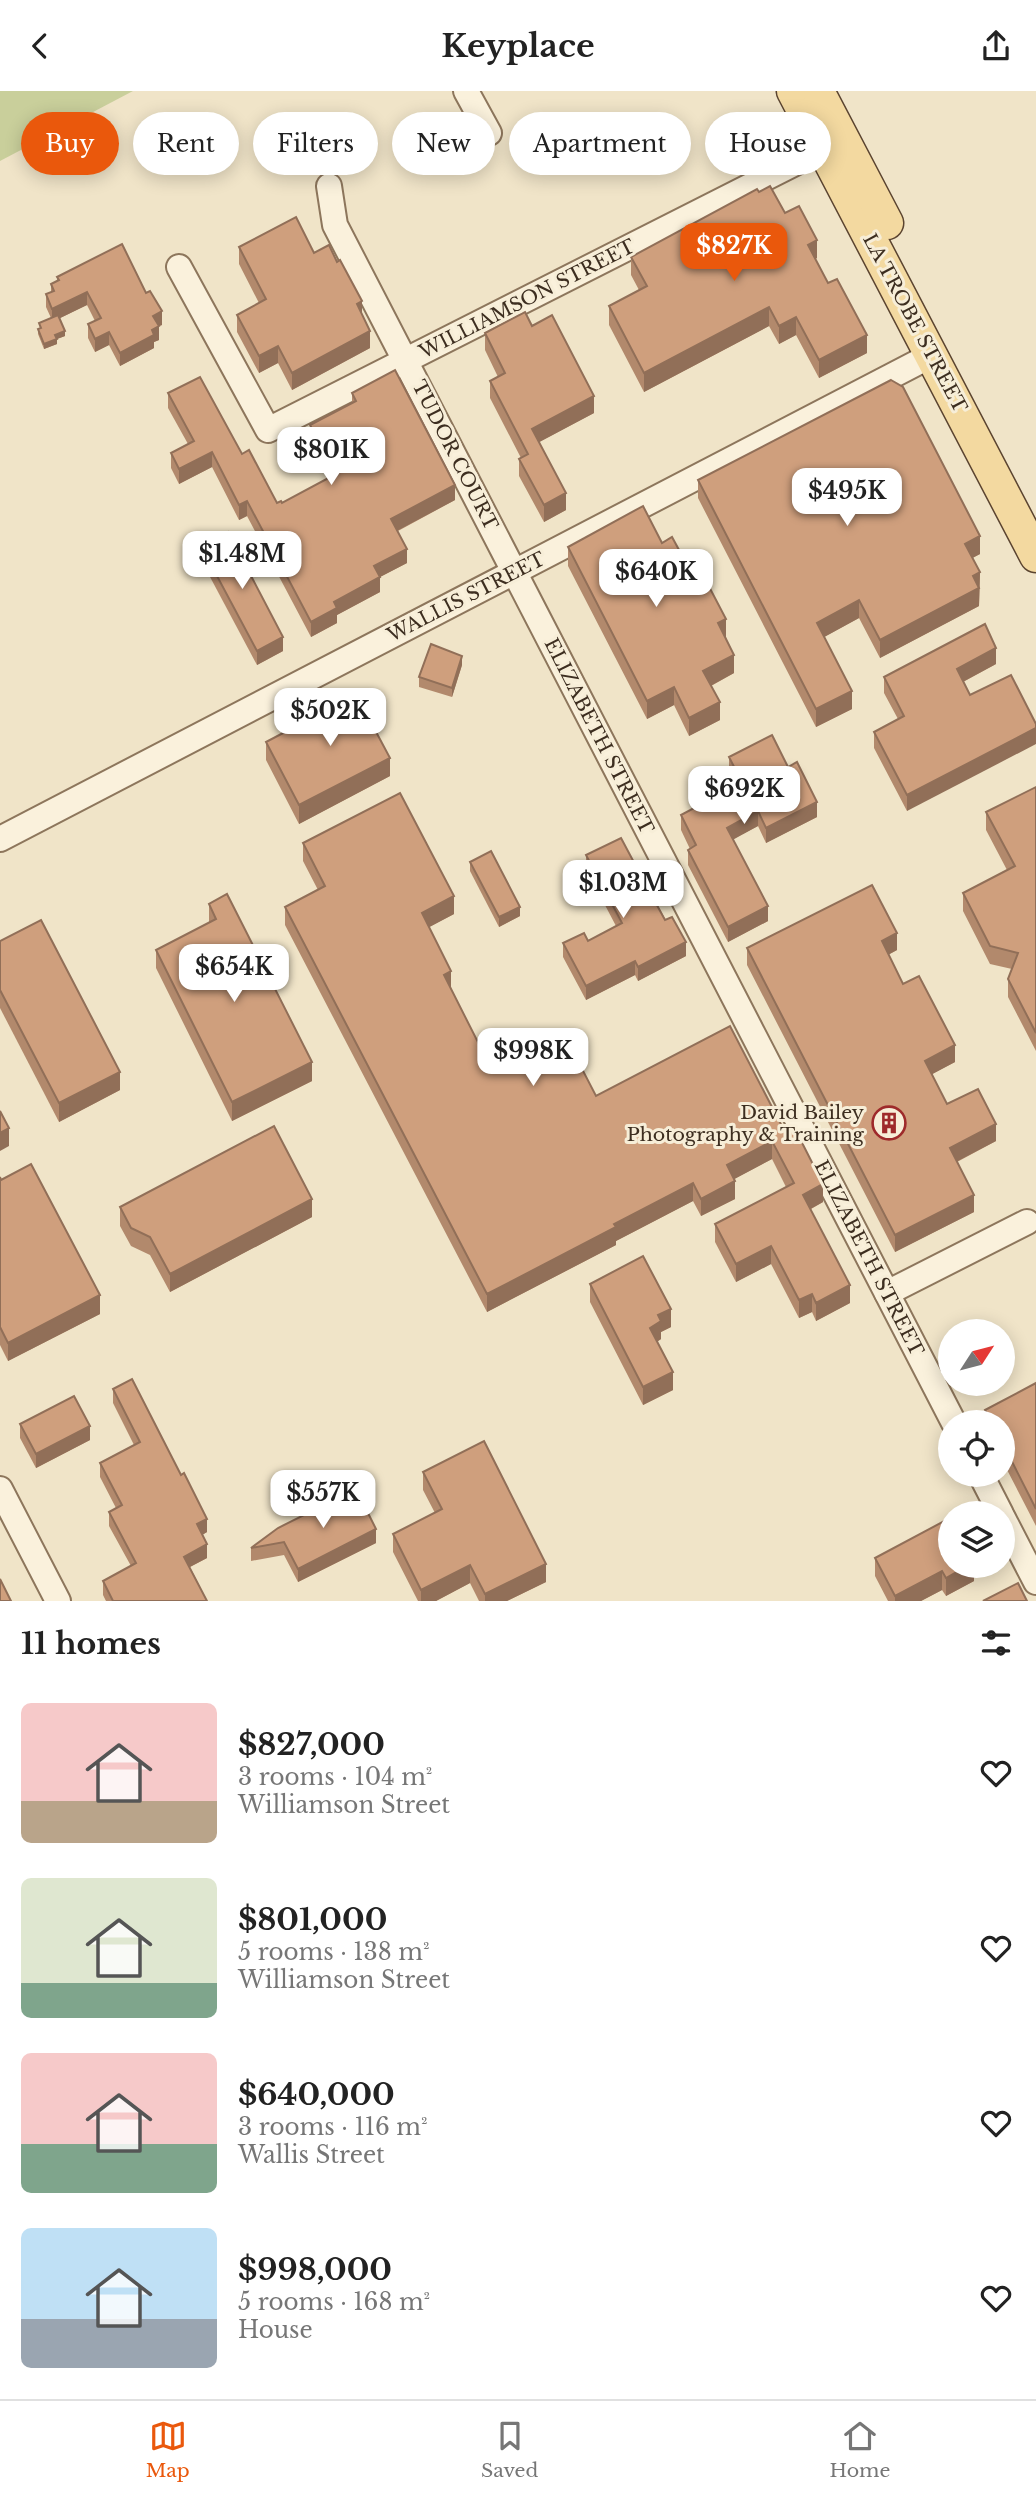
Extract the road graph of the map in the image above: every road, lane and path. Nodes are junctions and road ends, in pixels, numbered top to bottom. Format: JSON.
{"nodes":[{"id":1,"x":466,"y":91,"type":"edge"},
{"id":2,"x":793,"y":91,"type":"edge"},
{"id":3,"x":817,"y":91,"type":"edge"},
{"id":4,"x":478,"y":112,"type":"edge"},
{"id":5,"x":833,"y":143,"type":"junction"},
{"id":6,"x":329,"y":186,"type":"dead end"},
{"id":7,"x":179,"y":267,"type":"dead end"},
{"id":8,"x":942,"y":350,"type":"junction"},
{"id":9,"x":407,"y":361,"type":"junction"},
{"id":10,"x":1036,"y":509,"type":"edge"},
{"id":11,"x":1036,"y":556,"type":"edge"},
{"id":12,"x":514,"y":572,"type":"junction"},
{"id":13,"x":0,"y":839,"type":"edge"},
{"id":14,"x":1027,"y":1222,"type":"dead end"},
{"id":15,"x":887,"y":1293,"type":"junction"},
{"id":16,"x":947,"y":1410,"type":"edge"},
{"id":17,"x":0,"y":1489,"type":"edge"},
{"id":18,"x":1015,"y":1541,"type":"edge"},
{"id":19,"x":1036,"y":1582,"type":"edge"},
{"id":20,"x":58,"y":1601,"type":"edge"}],
"edges":[{"from":1,"to":4,"type":"street"},
{"from":2,"to":5,"type":"main road","name":"LA TROBE STREET"},
{"from":3,"to":5,"type":"main road","name":"LA TROBE STREET"},
{"from":5,"to":8,"type":"main road","name":"LA TROBE STREET"},
{"from":5,"to":9,"type":"street","name":"WILLIAMSON STREET"},
{"from":6,"to":9,"type":"street","name":"TUDOR COURT"},
{"from":7,"to":9,"type":"street","name":"WILLIAMSON STREET"},
{"from":8,"to":10,"type":"main road","name":"LA TROBE STREET"},
{"from":8,"to":11,"type":"main road","name":"LA TROBE STREET"},
{"from":8,"to":12,"type":"street","name":"WALLIS STREET"},
{"from":9,"to":12,"type":"street","name":"TUDOR COURT"},
{"from":12,"to":13,"type":"street","name":"WALLIS STREET"},
{"from":12,"to":15,"type":"street","name":"ELIZABETH STREET"},
{"from":14,"to":15,"type":"street"},
{"from":15,"to":16,"type":"street","name":"ELIZABETH STREET"},
{"from":17,"to":20,"type":"street"},
{"from":18,"to":19,"type":"street"}]}
